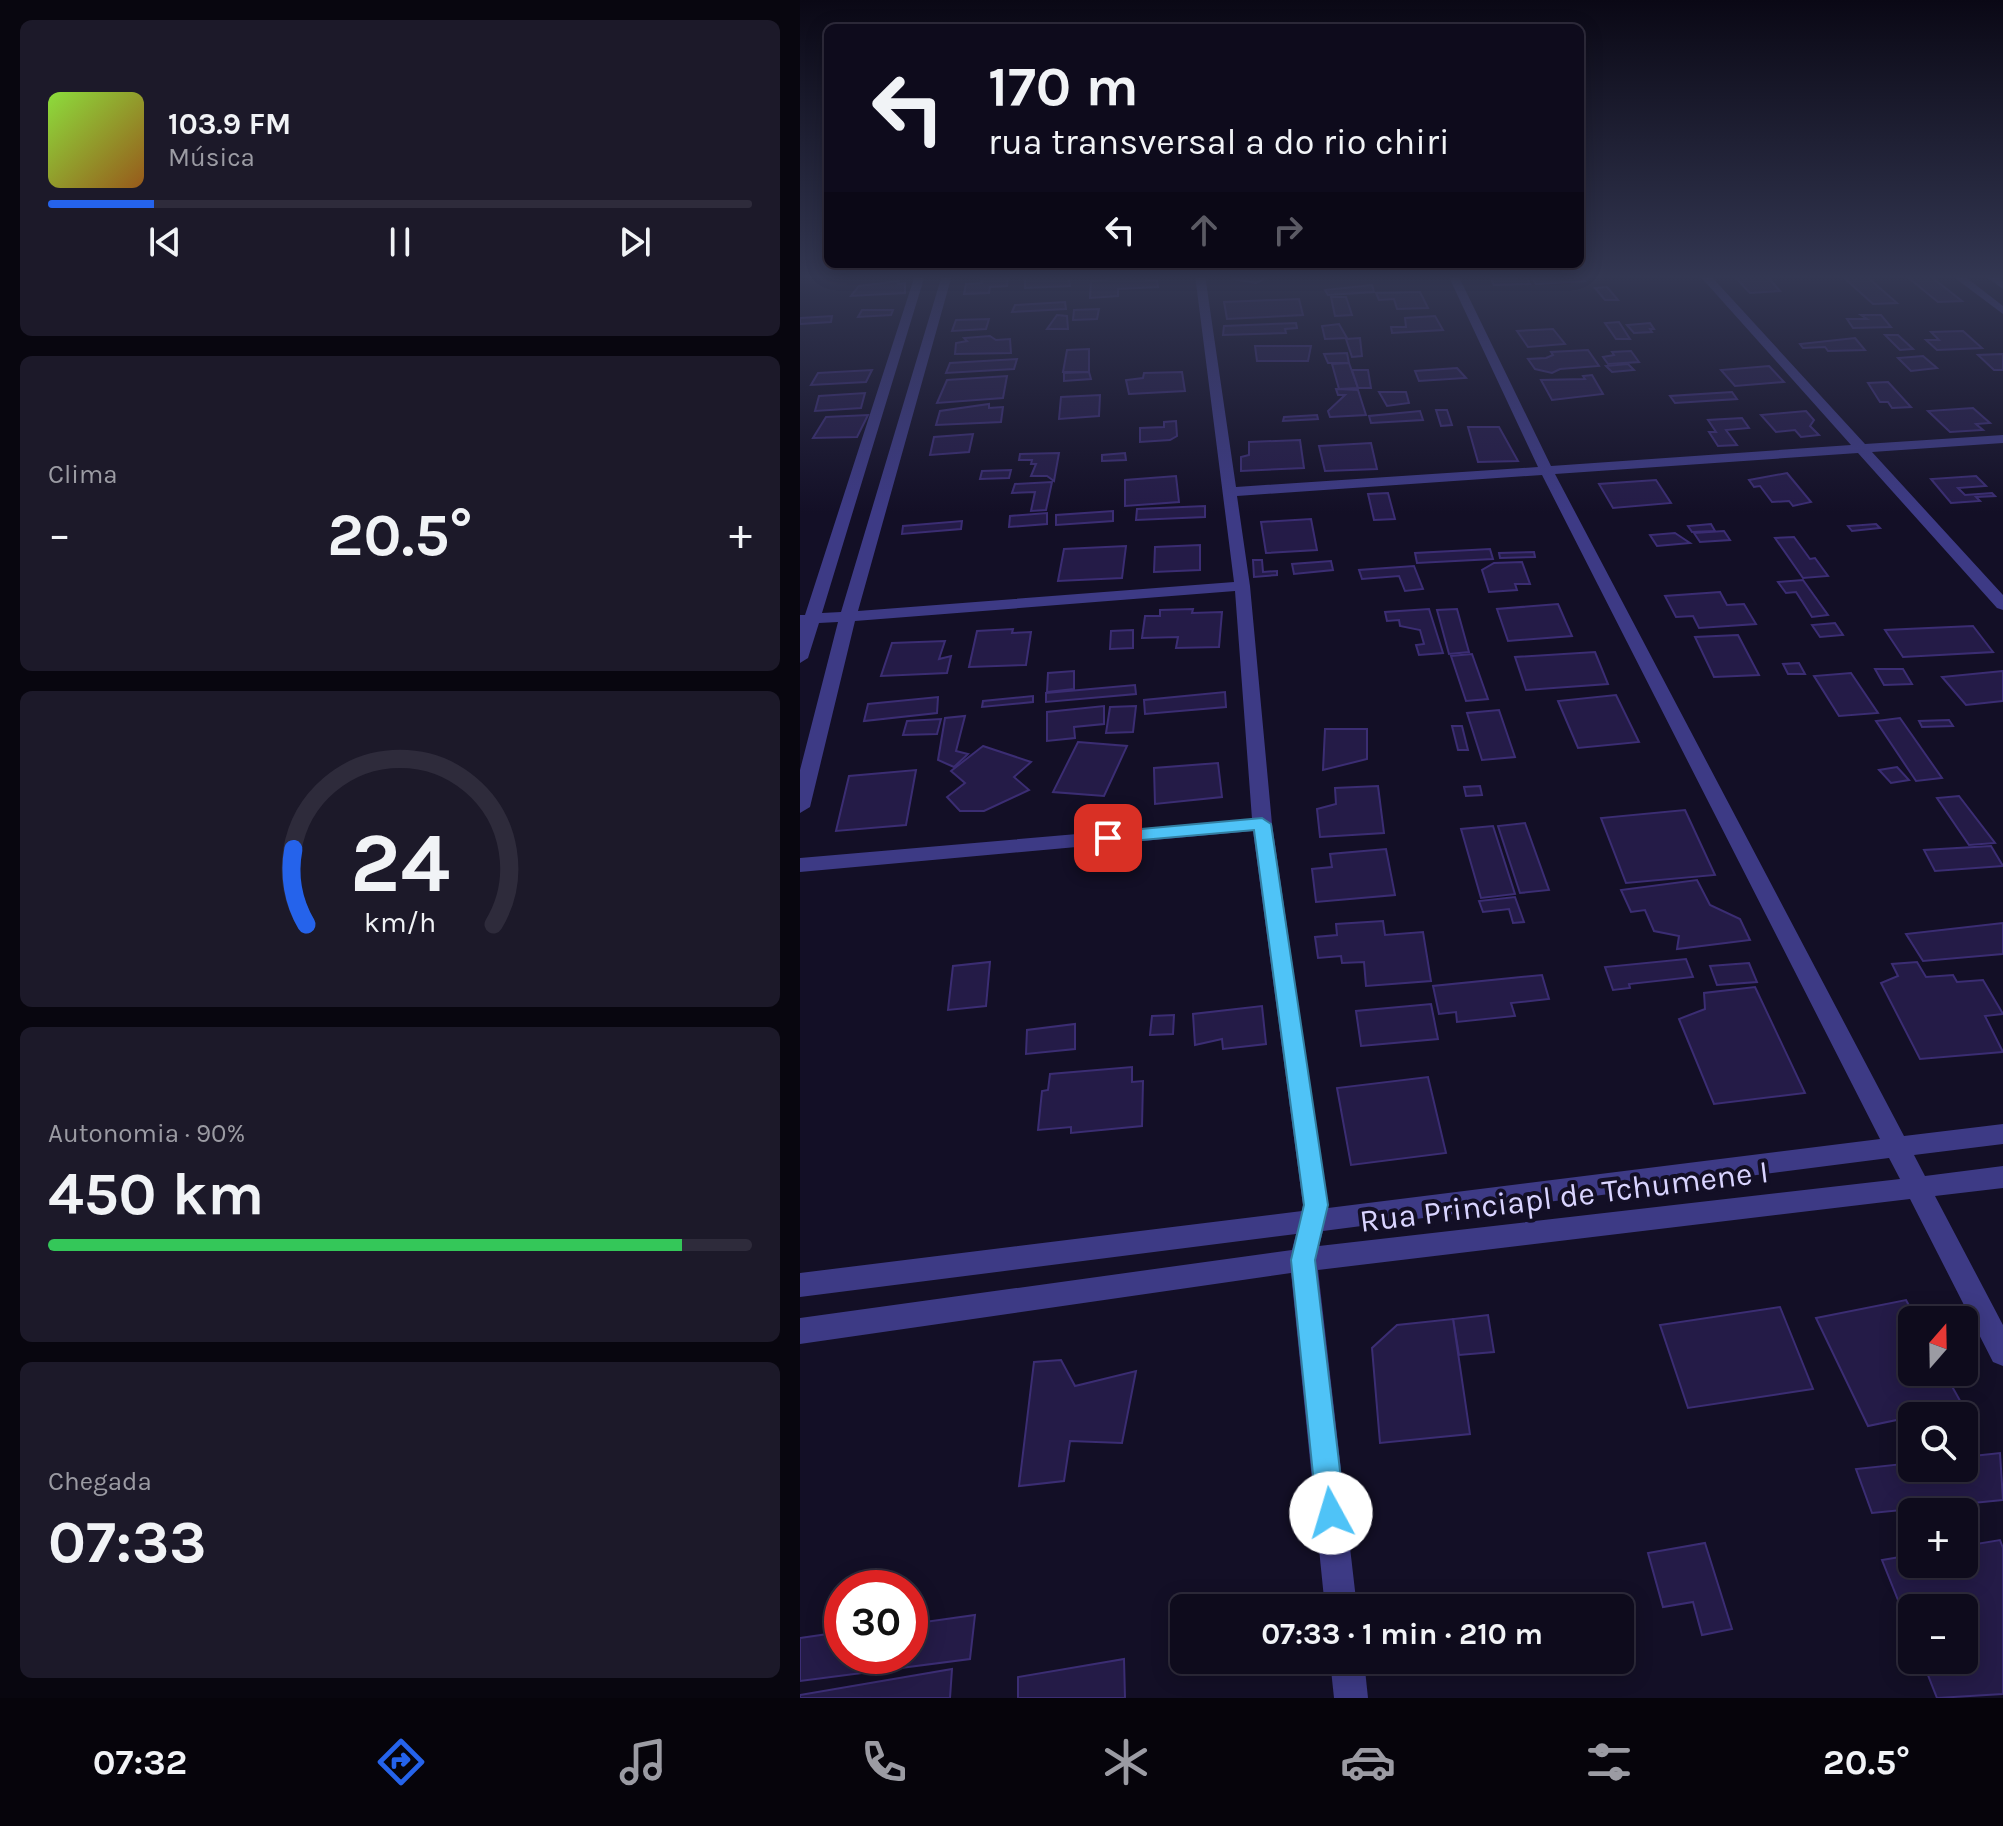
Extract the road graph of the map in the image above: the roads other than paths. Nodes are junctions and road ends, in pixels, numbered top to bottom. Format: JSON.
{"nodes":[{"id":1,"x":894,"y":354,"type":"edge"},
{"id":2,"x":924,"y":354,"type":"edge"},
{"id":3,"x":1211,"y":354,"type":"edge"},
{"id":4,"x":1491,"y":354,"type":"edge"},
{"id":5,"x":1777,"y":354,"type":"edge"},
{"id":6,"x":2003,"y":439,"type":"edge"},
{"id":7,"x":1863,"y":448,"type":"junction"},
{"id":8,"x":1546,"y":469,"type":"junction"},
{"id":9,"x":1229,"y":492,"type":"junction"},
{"id":10,"x":1242,"y":586,"type":"junction"},
{"id":11,"x":2003,"y":605,"type":"edge"},
{"id":12,"x":848,"y":616,"type":"junction"},
{"id":13,"x":806,"y":619,"type":"edge"},
{"id":14,"x":800,"y":658,"type":"edge"},
{"id":15,"x":800,"y":807,"type":"edge"},
{"id":16,"x":1262,"y":824,"type":"junction"},
{"id":17,"x":800,"y":865,"type":"edge"},
{"id":18,"x":2003,"y":1134,"type":"edge"},
{"id":19,"x":1896,"y":1147,"type":"junction"},
{"id":20,"x":2003,"y":1177,"type":"edge"},
{"id":21,"x":1918,"y":1189,"type":"junction"},
{"id":22,"x":1310,"y":1223,"type":"junction"},
{"id":23,"x":1303,"y":1260,"type":"junction"},
{"id":24,"x":800,"y":1285,"type":"edge"},
{"id":25,"x":800,"y":1331,"type":"edge"},
{"id":26,"x":2003,"y":1353,"type":"edge"},
{"id":27,"x":1339,"y":1594,"type":"edge"},
{"id":28,"x":1348,"y":1674,"type":"edge"},
{"id":29,"x":1351,"y":1698,"type":"edge"}],
"edges":[{"from":1,"to":13,"type":"street"},
{"from":2,"to":12,"type":"street"},
{"from":3,"to":9,"type":"street"},
{"from":4,"to":8,"type":"street"},
{"from":5,"to":7,"type":"street"},
{"from":6,"to":7,"type":"street"},
{"from":7,"to":8,"type":"street"},
{"from":7,"to":11,"type":"street"},
{"from":8,"to":9,"type":"street"},
{"from":8,"to":19,"type":"street"},
{"from":9,"to":10,"type":"street"},
{"from":10,"to":12,"type":"street"},
{"from":10,"to":16,"type":"street"},
{"from":12,"to":13,"type":"street"},
{"from":12,"to":15,"type":"street"},
{"from":13,"to":14,"type":"street"},
{"from":16,"to":17,"type":"street"},
{"from":16,"to":22,"type":"street"},
{"from":18,"to":19,"type":"street","name":"Rua Princiapl de Tchumene I"},
{"from":19,"to":21,"type":"street"},
{"from":19,"to":22,"type":"street","name":"Rua Princiapl de Tchumene I"},
{"from":20,"to":21,"type":"street","name":"Rua Princiapl de Tchumene I"},
{"from":21,"to":23,"type":"street","name":"Rua Princiapl de Tchumene I"},
{"from":21,"to":26,"type":"street"},
{"from":22,"to":23,"type":"street"},
{"from":22,"to":24,"type":"street","name":"Rua Princiapl de Tchumene I"},
{"from":23,"to":25,"type":"street","name":"Rua Princiapl de Tchumene I"},
{"from":23,"to":27,"type":"street"},
{"from":28,"to":29,"type":"street"}]}
